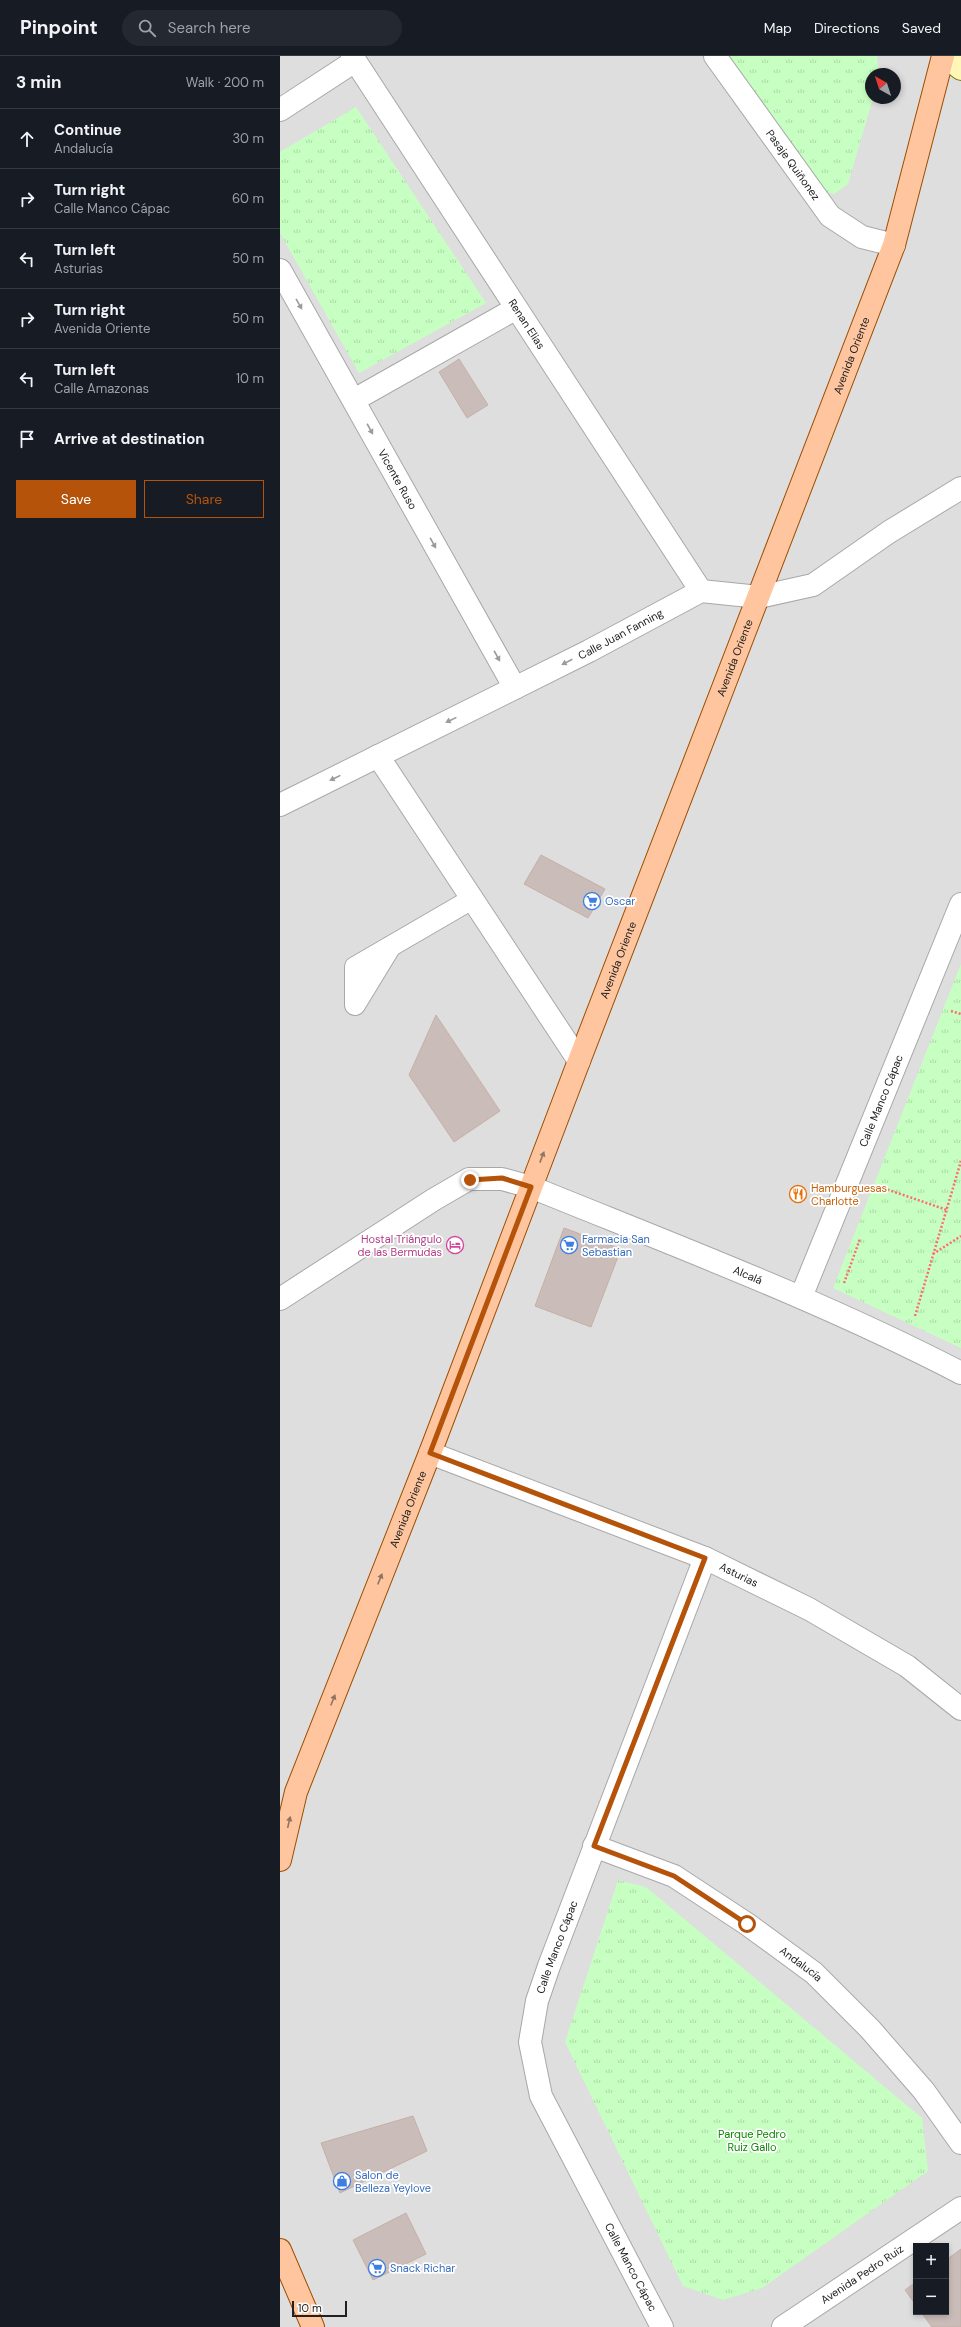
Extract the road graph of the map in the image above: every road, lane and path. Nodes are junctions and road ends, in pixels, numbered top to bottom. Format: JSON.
{"nodes":[{"id":1,"x":716,"y":56,"type":"edge"},
{"id":2,"x":944,"y":56,"type":"edge"},
{"id":3,"x":353,"y":58,"type":"edge"},
{"id":4,"x":961,"y":69,"type":"edge"},
{"id":5,"x":280,"y":110,"type":"edge"},
{"id":6,"x":894,"y":245,"type":"junction"},
{"id":7,"x":280,"y":270,"type":"edge"},
{"id":8,"x":515,"y":309,"type":"junction"},
{"id":9,"x":354,"y":400,"type":"junction"},
{"id":10,"x":961,"y":488,"type":"edge"},
{"id":11,"x":701,"y":591,"type":"junction"},
{"id":12,"x":759,"y":597,"type":"junction"},
{"id":13,"x":514,"y":688,"type":"junction"},
{"id":14,"x":378,"y":756,"type":"junction"},
{"id":15,"x":280,"y":805,"type":"edge"},
{"id":16,"x":472,"y":899,"type":"junction"},
{"id":17,"x":961,"y":904,"type":"edge"},
{"id":18,"x":391,"y":946,"type":"dead end"},
{"id":19,"x":949,"y":1010,"type":"dead end"},
{"id":20,"x":961,"y":1014,"type":"edge"},
{"id":21,"x":579,"y":1061,"type":"junction"},
{"id":22,"x":961,"y":1161,"type":"edge"},
{"id":23,"x":531,"y":1187,"type":"junction"},
{"id":24,"x":880,"y":1187,"type":"dead end"},
{"id":25,"x":947,"y":1210,"type":"junction"},
{"id":26,"x":961,"y":1236,"type":"edge"},
{"id":27,"x":933,"y":1254,"type":"junction"},
{"id":28,"x":801,"y":1297,"type":"junction"},
{"id":29,"x":280,"y":1299,"type":"edge"},
{"id":30,"x":914,"y":1320,"type":"dead end"},
{"id":31,"x":961,"y":1373,"type":"edge"},
{"id":32,"x":430,"y":1453,"type":"junction"},
{"id":33,"x":705,"y":1558,"type":"junction"},
{"id":34,"x":961,"y":1709,"type":"edge"},
{"id":35,"x":594,"y":1846,"type":"junction"},
{"id":36,"x":280,"y":1860,"type":"edge"},
{"id":37,"x":961,"y":2143,"type":"edge"},
{"id":38,"x":961,"y":2208,"type":"edge"},
{"id":39,"x":280,"y":2250,"type":"edge"},
{"id":40,"x":312,"y":2327,"type":"edge"},
{"id":41,"x":662,"y":2327,"type":"edge"},
{"id":42,"x":783,"y":2327,"type":"edge"}],
"edges":[{"from":1,"to":6,"type":"street","name":"Pasaje Quiñonez"},
{"from":2,"to":4,"type":"street"},
{"from":2,"to":6,"type":"main road","name":"Avenida Oriente"},
{"from":3,"to":5,"type":"street"},
{"from":3,"to":8,"type":"street","name":"Renan Elias"},
{"from":6,"to":12,"type":"main road","name":"Avenida Oriente"},
{"from":7,"to":9,"type":"street","name":"Vicente Ruso","one_way":true},
{"from":8,"to":9,"type":"street"},
{"from":8,"to":11,"type":"street","name":"Renan Elias"},
{"from":9,"to":13,"type":"street","name":"Vicente Ruso","one_way":true},
{"from":10,"to":12,"type":"street"},
{"from":11,"to":12,"type":"street"},
{"from":11,"to":13,"type":"street","name":"Calle Juan Fanning","one_way":true},
{"from":12,"to":21,"type":"main road","name":"Avenida Oriente"},
{"from":13,"to":14,"type":"street","name":"Calle Juan Fanning","one_way":true},
{"from":14,"to":15,"type":"street","name":"Calle Juan Fanning","one_way":true},
{"from":14,"to":16,"type":"street"},
{"from":16,"to":18,"type":"lane"},
{"from":16,"to":21,"type":"street"},
{"from":17,"to":28,"type":"street","name":"Calle Manco Cápac"},
{"from":19,"to":20,"type":"path"},
{"from":23,"to":21,"type":"main road","name":"Avenida Oriente","one_way":true},
{"from":22,"to":25,"type":"path"},
{"from":23,"to":28,"type":"street","name":"Alcalá"},
{"from":23,"to":29,"type":"street","name":"Alcalá"},
{"from":23,"to":32,"type":"main road","name":"Avenida Oriente"},
{"from":24,"to":25,"type":"path"},
{"from":25,"to":27,"type":"path"},
{"from":26,"to":27,"type":"path"},
{"from":27,"to":30,"type":"path"},
{"from":28,"to":31,"type":"street","name":"Alcalá"},
{"from":32,"to":33,"type":"street","name":"Asturias"},
{"from":36,"to":32,"type":"main road","name":"Avenida Oriente","one_way":true},
{"from":33,"to":34,"type":"street","name":"Asturias"},
{"from":33,"to":35,"type":"street","name":"Calle Manco Cápac"},
{"from":35,"to":37,"type":"street","name":"Andalucía"},
{"from":35,"to":41,"type":"street","name":"Calle Manco Cápac"},
{"from":38,"to":42,"type":"street","name":"Avenida Pedro Ruiz"},
{"from":39,"to":40,"type":"main road"}]}
